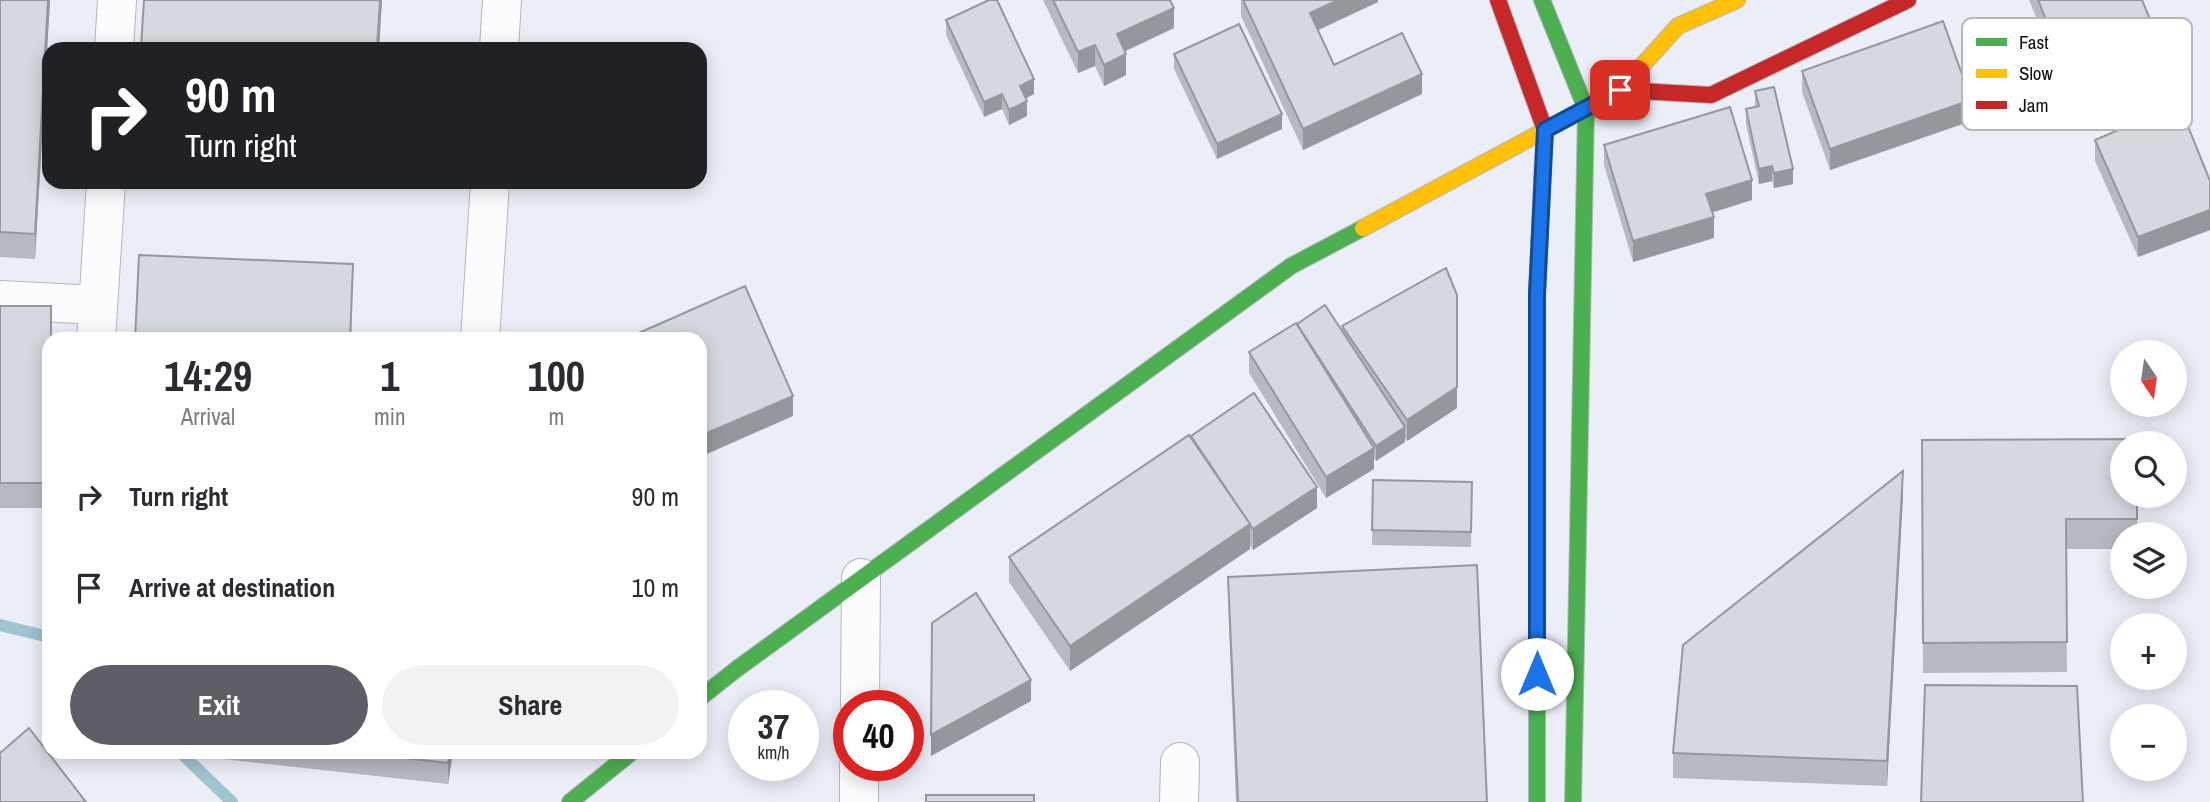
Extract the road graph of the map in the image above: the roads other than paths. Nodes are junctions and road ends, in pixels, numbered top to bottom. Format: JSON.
{"nodes":[{"id":1,"x":117,"y":0,"type":"edge"},
{"id":2,"x":502,"y":0,"type":"edge"},
{"id":3,"x":1498,"y":0,"type":"edge"},
{"id":4,"x":1542,"y":0,"type":"edge"},
{"id":5,"x":1737,"y":0,"type":"edge"},
{"id":6,"x":1908,"y":0,"type":"edge"},
{"id":7,"x":114,"y":42,"type":"edge"},
{"id":8,"x":499,"y":42,"type":"edge"},
{"id":9,"x":1620,"y":90,"type":"junction"},
{"id":10,"x":1586,"y":109,"type":"junction"},
{"id":11,"x":1545,"y":130,"type":"junction"},
{"id":12,"x":106,"y":189,"type":"edge"},
{"id":13,"x":490,"y":189,"type":"edge"},
{"id":14,"x":0,"y":300,"type":"edge"},
{"id":15,"x":97,"y":323,"type":"edge"},
{"id":16,"x":481,"y":332,"type":"edge"},
{"id":17,"x":1548,"y":494,"type":"junction"},
{"id":18,"x":1580,"y":496,"type":"junction"},
{"id":19,"x":861,"y":578,"type":"junction"},
{"id":20,"x":860,"y":690,"type":"edge"},
{"id":21,"x":707,"y":692,"type":"edge"},
{"id":22,"x":623,"y":759,"type":"edge"},
{"id":23,"x":1180,"y":762,"type":"dead end"},
{"id":24,"x":859,"y":781,"type":"edge"},
{"id":25,"x":570,"y":802,"type":"edge"},
{"id":26,"x":859,"y":802,"type":"edge"},
{"id":27,"x":1179,"y":802,"type":"edge"},
{"id":28,"x":1537,"y":802,"type":"edge"},
{"id":29,"x":1573,"y":802,"type":"edge"}],
"edges":[{"from":1,"to":7,"type":"street"},
{"from":2,"to":8,"type":"street"},
{"from":3,"to":11,"type":"street"},
{"from":4,"to":10,"type":"street"},
{"from":5,"to":9,"type":"street"},
{"from":6,"to":9,"type":"street"},
{"from":9,"to":10,"type":"street"},
{"from":10,"to":11,"type":"street"},
{"from":10,"to":18,"type":"street"},
{"from":11,"to":17,"type":"street"},
{"from":11,"to":19,"type":"street"},
{"from":12,"to":15,"type":"street"},
{"from":13,"to":16,"type":"street"},
{"from":14,"to":15,"type":"street"},
{"from":17,"to":18,"type":"street"},
{"from":17,"to":28,"type":"street"},
{"from":18,"to":29,"type":"street"},
{"from":19,"to":20,"type":"street"},
{"from":19,"to":21,"type":"street"},
{"from":22,"to":25,"type":"street"},
{"from":23,"to":27,"type":"street"},
{"from":24,"to":26,"type":"street"}]}
